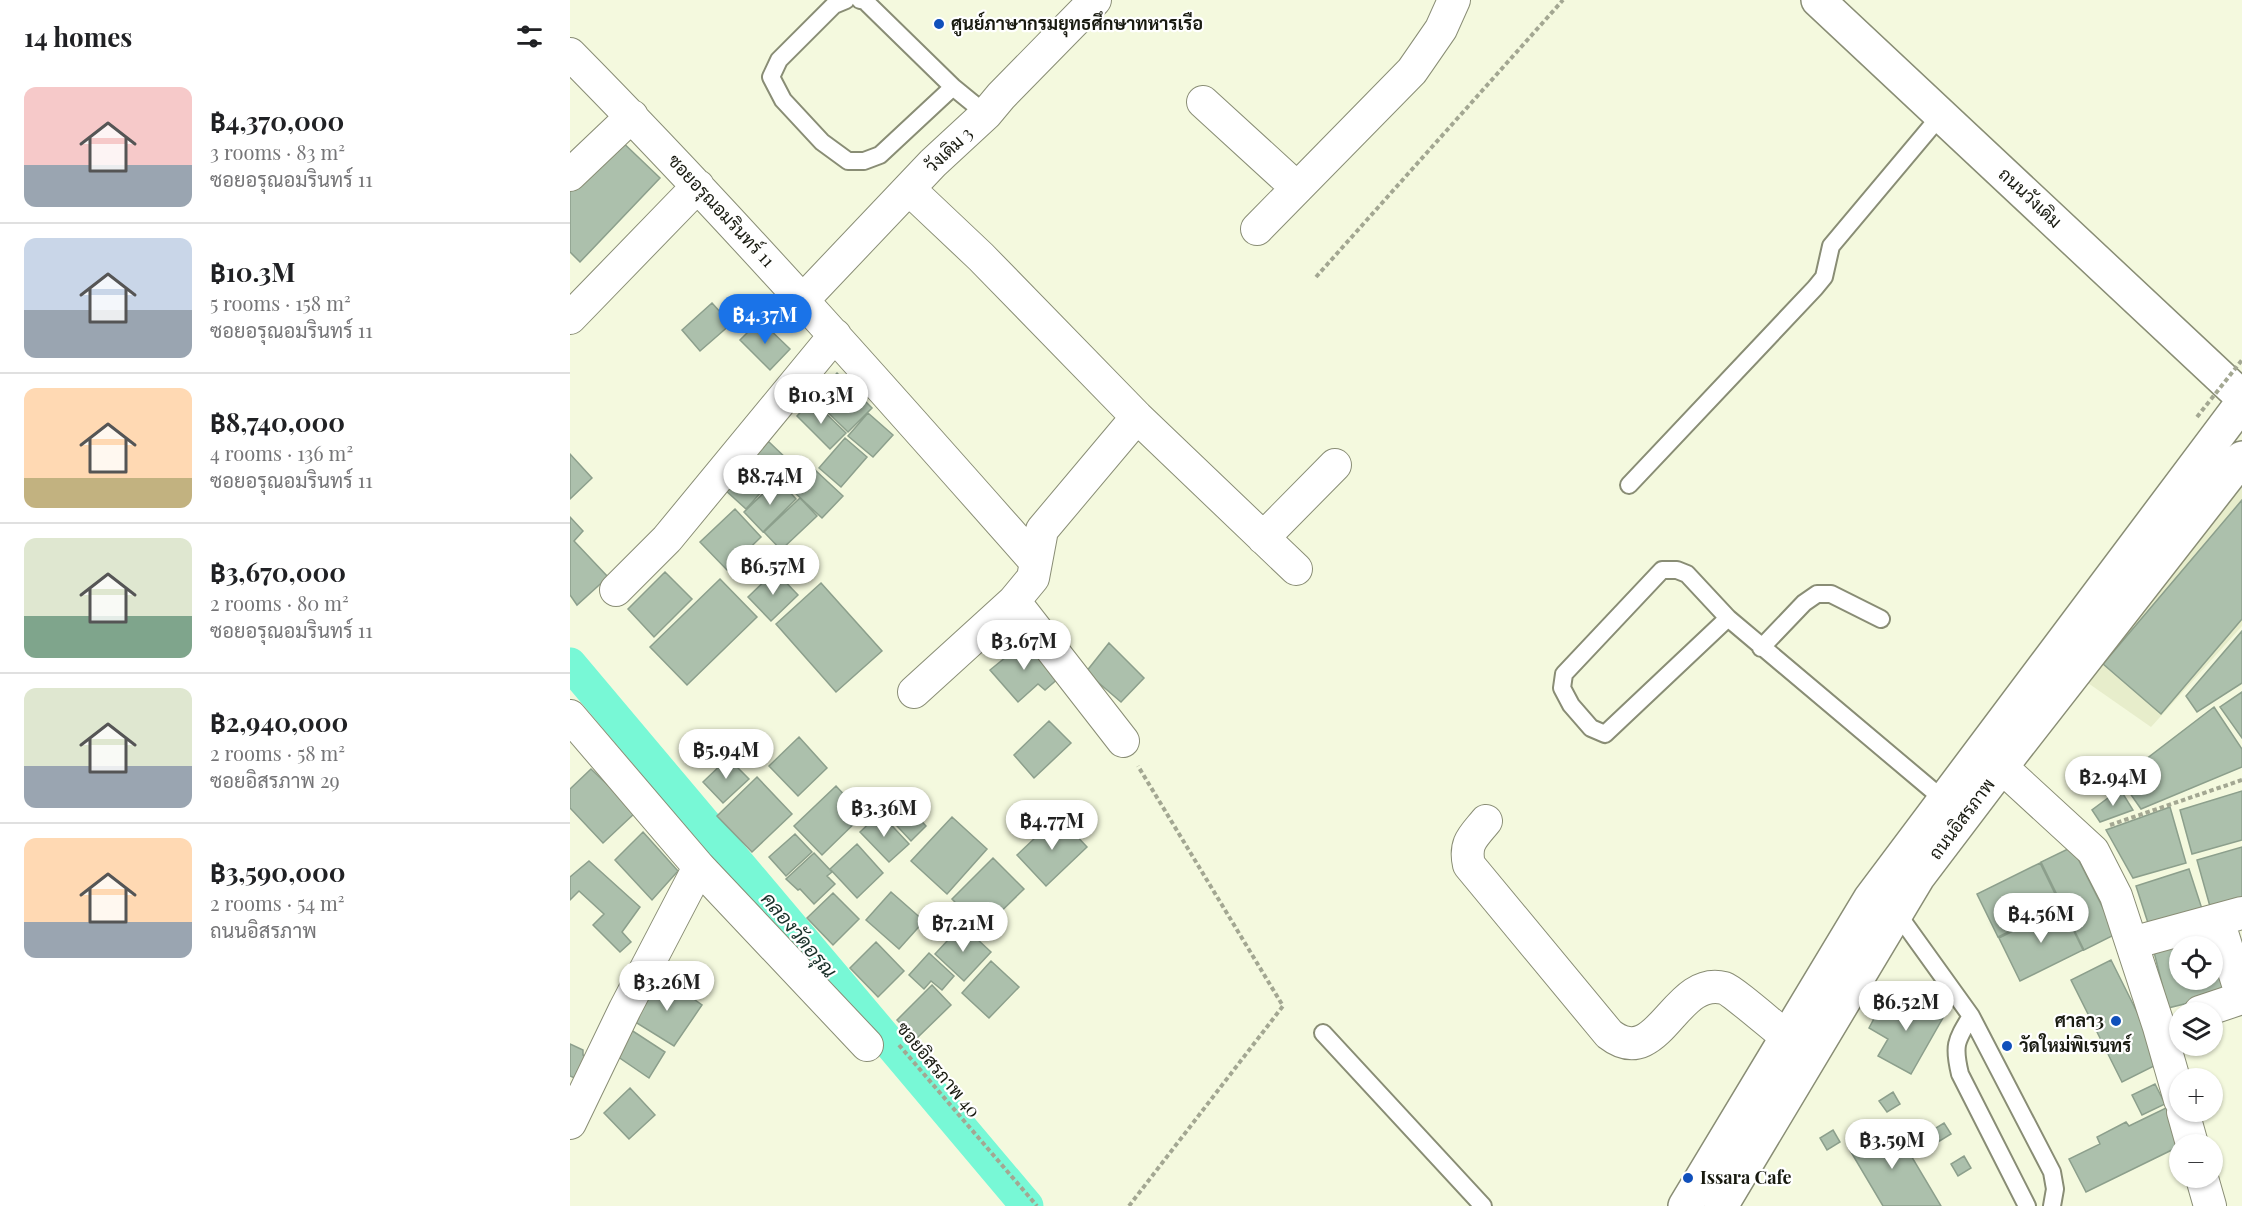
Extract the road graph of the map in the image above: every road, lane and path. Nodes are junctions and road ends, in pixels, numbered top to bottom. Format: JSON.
{"nodes":[{"id":1,"x":846,"y":0,"type":"edge"},
{"id":2,"x":860,"y":0,"type":"edge"},
{"id":3,"x":1095,"y":0,"type":"edge"},
{"id":4,"x":1454,"y":0,"type":"edge"},
{"id":5,"x":1563,"y":0,"type":"edge"},
{"id":6,"x":1818,"y":0,"type":"edge"},
{"id":7,"x":570,"y":54,"type":"edge"},
{"id":8,"x":953,"y":87,"type":"junction"},
{"id":9,"x":1203,"y":102,"type":"dead end"},
{"id":10,"x":986,"y":114,"type":"junction"},
{"id":11,"x":1941,"y":115,"type":"junction"},
{"id":12,"x":632,"y":116,"type":"junction"},
{"id":13,"x":570,"y":175,"type":"edge"},
{"id":14,"x":698,"y":186,"type":"junction"},
{"id":15,"x":1297,"y":188,"type":"junction"},
{"id":16,"x":909,"y":189,"type":"junction"},
{"id":17,"x":1257,"y":229,"type":"dead end"},
{"id":18,"x":1316,"y":277,"type":"dead end"},
{"id":19,"x":803,"y":300,"type":"junction"},
{"id":20,"x":570,"y":318,"type":"edge"},
{"id":21,"x":835,"y":335,"type":"junction"},
{"id":22,"x":2242,"y":360,"type":"edge"},
{"id":23,"x":2242,"y":397,"type":"edge"},
{"id":24,"x":2242,"y":403,"type":"edge"},
{"id":25,"x":1137,"y":417,"type":"junction"},
{"id":26,"x":2197,"y":417,"type":"dead end"},
{"id":27,"x":1335,"y":465,"type":"dead end"},
{"id":28,"x":2240,"y":466,"type":"edge"},
{"id":29,"x":1629,"y":485,"type":"dead end"},
{"id":30,"x":1263,"y":538,"type":"junction"},
{"id":31,"x":1035,"y":561,"type":"junction"},
{"id":32,"x":1296,"y":569,"type":"dead end"},
{"id":33,"x":616,"y":590,"type":"dead end"},
{"id":34,"x":1014,"y":601,"type":"junction"},
{"id":35,"x":1728,"y":618,"type":"junction"},
{"id":36,"x":1881,"y":619,"type":"dead end"},
{"id":37,"x":1761,"y":648,"type":"junction"},
{"id":38,"x":914,"y":692,"type":"dead end"},
{"id":39,"x":570,"y":716,"type":"edge"},
{"id":40,"x":1123,"y":741,"type":"joint"},
{"id":41,"x":1992,"y":758,"type":"junction"},
{"id":42,"x":2242,"y":780,"type":"edge"},
{"id":43,"x":1944,"y":800,"type":"junction"},
{"id":44,"x":1486,"y":820,"type":"dead end"},
{"id":45,"x":2078,"y":837,"type":"junction"},
{"id":46,"x":699,"y":867,"type":"junction"},
{"id":47,"x":1897,"y":913,"type":"junction"},
{"id":48,"x":2230,"y":916,"type":"edge"},
{"id":49,"x":2132,"y":944,"type":"junction"},
{"id":50,"x":2242,"y":997,"type":"edge"},
{"id":51,"x":2223,"y":1004,"type":"edge"},
{"id":52,"x":1971,"y":1016,"type":"junction"},
{"id":53,"x":2169,"y":1024,"type":"edge"},
{"id":54,"x":1323,"y":1033,"type":"dead end"},
{"id":55,"x":1787,"y":1037,"type":"junction"},
{"id":56,"x":881,"y":1043,"type":"joint"},
{"id":57,"x":570,"y":1123,"type":"edge"},
{"id":58,"x":2205,"y":1188,"type":"edge"},
{"id":59,"x":1037,"y":1206,"type":"edge"},
{"id":60,"x":1129,"y":1206,"type":"edge"},
{"id":61,"x":1483,"y":1206,"type":"edge"},
{"id":62,"x":1685,"y":1206,"type":"edge"},
{"id":63,"x":1721,"y":1206,"type":"edge"},
{"id":64,"x":2027,"y":1206,"type":"edge"},
{"id":65,"x":2052,"y":1206,"type":"edge"},
{"id":66,"x":2210,"y":1206,"type":"edge"}],
"edges":[{"from":1,"to":8,"type":"lane"},
{"from":2,"to":8,"type":"lane"},
{"from":3,"to":10,"type":"street","name":"วังเดิม 3"},
{"from":4,"to":15,"type":"street"},
{"from":5,"to":18,"type":"path"},
{"from":6,"to":11,"type":"main road","name":"ถนนวังเดิม"},
{"from":7,"to":12,"type":"street","name":"ซอยอรุณอมรินทร์ 11"},
{"from":8,"to":10,"type":"lane"},
{"from":9,"to":15,"type":"street"},
{"from":10,"to":16,"type":"street","name":"วังเดิม 3"},
{"from":11,"to":23,"type":"main road","name":"ถนนวังเดิม"},
{"from":11,"to":29,"type":"lane"},
{"from":12,"to":13,"type":"street"},
{"from":12,"to":14,"type":"street","name":"ซอยอรุณอมรินทร์ 11"},
{"from":14,"to":19,"type":"street","name":"ซอยอรุณอมรินทร์ 11"},
{"from":14,"to":20,"type":"street"},
{"from":15,"to":17,"type":"street"},
{"from":16,"to":19,"type":"street","name":"วังเดิม 3"},
{"from":16,"to":25,"type":"street"},
{"from":19,"to":21,"type":"street","name":"ซอยอรุณอมรินทร์ 11"},
{"from":21,"to":31,"type":"street","name":"ซอยอรุณอมรินทร์ 11"},
{"from":21,"to":33,"type":"street"},
{"from":22,"to":26,"type":"path","bridge":true},
{"from":24,"to":41,"type":"main road"},
{"from":25,"to":30,"type":"street"},
{"from":25,"to":31,"type":"street"},
{"from":27,"to":30,"type":"street"},
{"from":28,"to":41,"type":"main road","name":"ถนนอิสรภาพ"},
{"from":30,"to":32,"type":"street"},
{"from":31,"to":34,"type":"street"},
{"from":34,"to":38,"type":"street"},
{"from":34,"to":40,"type":"street"},
{"from":35,"to":35,"type":"lane"},
{"from":35,"to":37,"type":"lane"},
{"from":36,"to":37,"type":"lane"},
{"from":37,"to":43,"type":"lane"},
{"from":39,"to":46,"type":"street"},
{"from":40,"to":60,"type":"path"},
{"from":41,"to":43,"type":"main road"},
{"from":41,"to":45,"type":"street"},
{"from":41,"to":47,"type":"main road","name":"ถนนอิสรภาพ"},
{"from":42,"to":45,"type":"path"},
{"from":43,"to":55,"type":"main road"},
{"from":44,"to":55,"type":"street"},
{"from":45,"to":49,"type":"street"},
{"from":46,"to":56,"type":"street"},
{"from":46,"to":57,"type":"street"},
{"from":47,"to":52,"type":"lane"},
{"from":47,"to":63,"type":"main road","name":"ถนนอิสรภาพ"},
{"from":48,"to":49,"type":"street"},
{"from":48,"to":50,"type":"street"},
{"from":49,"to":53,"type":"street"},
{"from":50,"to":51,"type":"street"},
{"from":52,"to":64,"type":"lane"},
{"from":52,"to":65,"type":"lane"},
{"from":54,"to":61,"type":"lane"},
{"from":55,"to":62,"type":"main road"},
{"from":56,"to":59,"type":"path","name":"ซอยอิสรภาพ 40"},
{"from":58,"to":66,"type":"street"}]}
